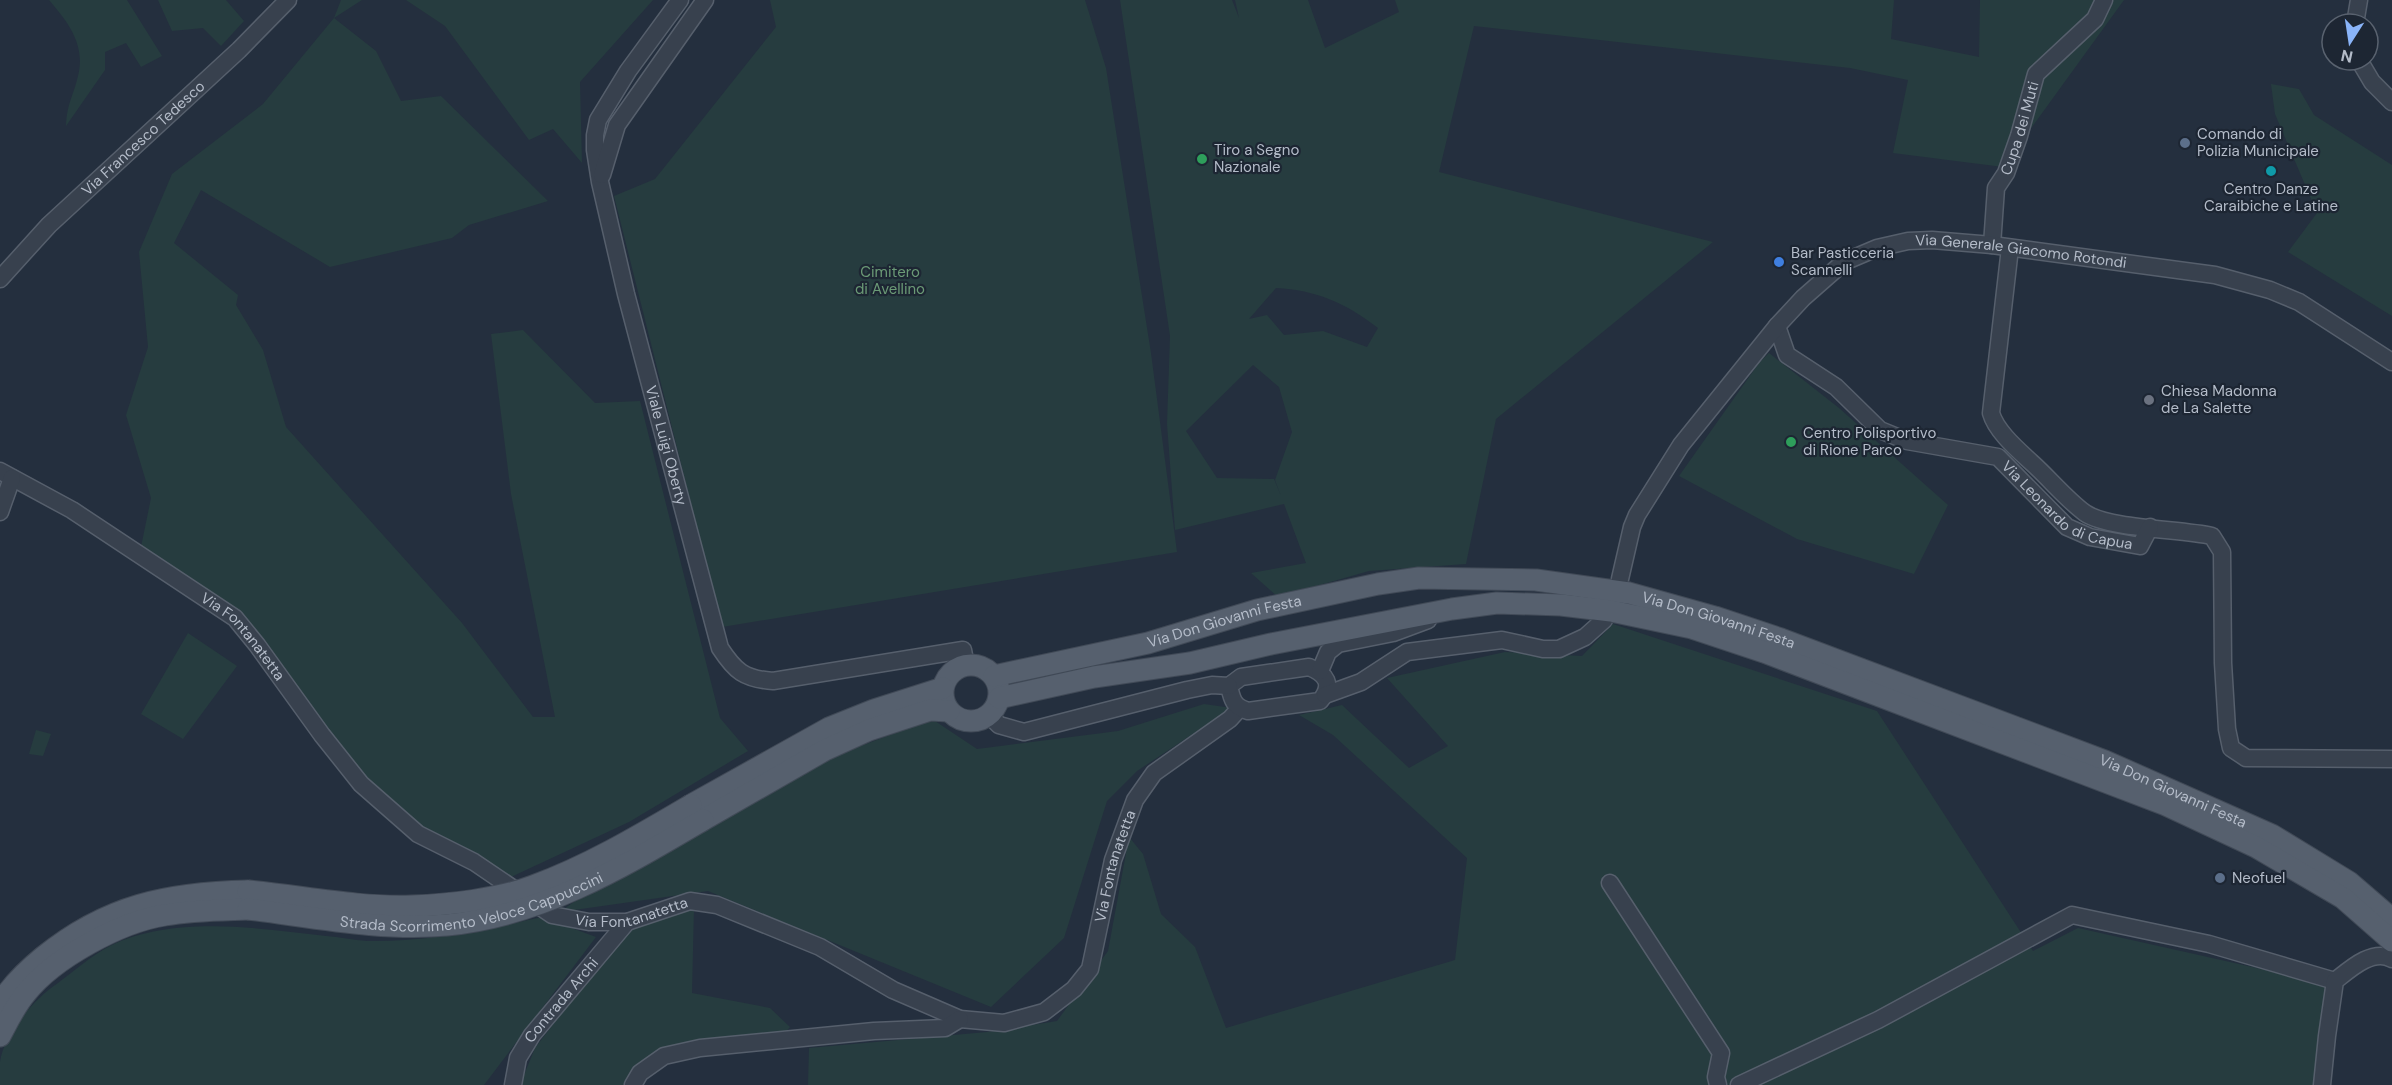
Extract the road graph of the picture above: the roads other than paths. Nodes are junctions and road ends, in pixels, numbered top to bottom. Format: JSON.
{"nodes":[{"id":1,"x":288,"y":0,"type":"edge"},
{"id":2,"x":680,"y":0,"type":"edge"},
{"id":3,"x":705,"y":0,"type":"edge"},
{"id":4,"x":2104,"y":0,"type":"edge"},
{"id":5,"x":2366,"y":72,"type":"edge"},
{"id":6,"x":2392,"y":102,"type":"edge"},
{"id":7,"x":600,"y":182,"type":"junction"},
{"id":8,"x":1992,"y":245,"type":"junction"},
{"id":9,"x":2010,"y":248,"type":"junction"},
{"id":10,"x":0,"y":279,"type":"edge"},
{"id":11,"x":1777,"y":326,"type":"junction"},
{"id":12,"x":2392,"y":362,"type":"edge"},
{"id":13,"x":6,"y":475,"type":"edge"},
{"id":14,"x":0,"y":512,"type":"edge"},
{"id":15,"x":2150,"y":527,"type":"junction"},
{"id":16,"x":1620,"y":579,"type":"dead end"},
{"id":17,"x":1452,"y":609,"type":"junction"},
{"id":18,"x":1604,"y":620,"type":"dead end"},
{"id":19,"x":966,"y":666,"type":"junction"},
{"id":20,"x":1320,"y":671,"type":"junction"},
{"id":21,"x":994,"y":676,"type":"junction"},
{"id":22,"x":1229,"y":687,"type":"junction"},
{"id":23,"x":943,"y":688,"type":"junction"},
{"id":24,"x":1325,"y":695,"type":"junction"},
{"id":25,"x":994,"y":707,"type":"junction"},
{"id":26,"x":1239,"y":709,"type":"junction"},
{"id":27,"x":949,"y":711,"type":"junction"},
{"id":28,"x":2392,"y":759,"type":"edge"},
{"id":29,"x":697,"y":813,"type":"junction"},
{"id":30,"x":1610,"y":884,"type":"dead end"},
{"id":31,"x":248,"y":900,"type":"junction"},
{"id":32,"x":2392,"y":919,"type":"edge"},
{"id":33,"x":627,"y":922,"type":"junction"},
{"id":34,"x":2392,"y":941,"type":"edge"},
{"id":35,"x":2392,"y":959,"type":"edge"},
{"id":36,"x":2336,"y":981,"type":"junction"},
{"id":37,"x":0,"y":1004,"type":"edge"},
{"id":38,"x":960,"y":1019,"type":"junction"},
{"id":39,"x":0,"y":1036,"type":"edge"},
{"id":40,"x":513,"y":1085,"type":"edge"},
{"id":41,"x":633,"y":1085,"type":"edge"},
{"id":42,"x":1718,"y":1085,"type":"edge"},
{"id":43,"x":1739,"y":1085,"type":"edge"},
{"id":44,"x":2322,"y":1085,"type":"edge"}],
"edges":[{"from":1,"to":10,"type":"street","name":"Via Francesco Tedesco"},
{"from":2,"to":7,"type":"street"},
{"from":3,"to":7,"type":"street","name":"Viale Luigi Oberty"},
{"from":4,"to":8,"type":"street","name":"Cupa dei Muti"},
{"from":5,"to":6,"type":"street"},
{"from":7,"to":19,"type":"street","name":"Viale Luigi Oberty"},
{"from":8,"to":9,"type":"street","name":"Via Generale Giacomo Rotondi"},
{"from":8,"to":11,"type":"street","name":"Via Generale Giacomo Rotondi"},
{"from":9,"to":12,"type":"street","name":"Via Generale Giacomo Rotondi"},
{"from":9,"to":15,"type":"street","name":"Via Leonardo di Capua"},
{"from":11,"to":15,"type":"street","name":"Via Leonardo di Capua"},
{"from":11,"to":16,"type":"street","name":"Via Generale Giacomo Rotondi"},
{"from":13,"to":14,"type":"street","name":"Via Fontanatetta"},
{"from":13,"to":33,"type":"street","name":"Via Fontanatetta"},
{"from":15,"to":28,"type":"street","name":"Via Leonardo di Capua"},
{"from":17,"to":20,"type":"street"},
{"from":17,"to":25,"type":"main road","name":"Via Don Giovanni Festa"},
{"from":17,"to":34,"type":"main road","name":"Via Don Giovanni Festa"},
{"from":18,"to":24,"type":"street"},
{"from":19,"to":21,"type":"main road"},
{"from":19,"to":23,"type":"main road"},
{"from":20,"to":22,"type":"street"},
{"from":20,"to":24,"type":"street"},
{"from":21,"to":25,"type":"main road"},
{"from":21,"to":32,"type":"main road","name":"Via Don Giovanni Festa"},
{"from":22,"to":25,"type":"street"},
{"from":22,"to":26,"type":"street"},
{"from":23,"to":27,"type":"main road"},
{"from":23,"to":29,"type":"main road","name":"Strada Scorrimento Veloce Cappuccini"},
{"from":24,"to":26,"type":"street"},
{"from":25,"to":27,"type":"main road"},
{"from":26,"to":38,"type":"street","name":"Via Fontanatetta"},
{"from":27,"to":29,"type":"main road","name":"Strada Scorrimento Veloce Cappuccini"},
{"from":29,"to":31,"type":"main road","name":"Strada Scorrimento Veloce Cappuccini","bridge":true},
{"from":30,"to":42,"type":"street"},
{"from":31,"to":37,"type":"main road","name":"Strada Scorrimento Veloce Cappuccini"},
{"from":31,"to":39,"type":"main road","name":"Strada Scorrimento Veloce Cappuccini"},
{"from":33,"to":38,"type":"street","name":"Via Fontanatetta"},
{"from":33,"to":40,"type":"street","name":"Contrada Archi"},
{"from":35,"to":36,"type":"street"},
{"from":36,"to":43,"type":"street"},
{"from":36,"to":44,"type":"street"},
{"from":38,"to":41,"type":"street"}]}
